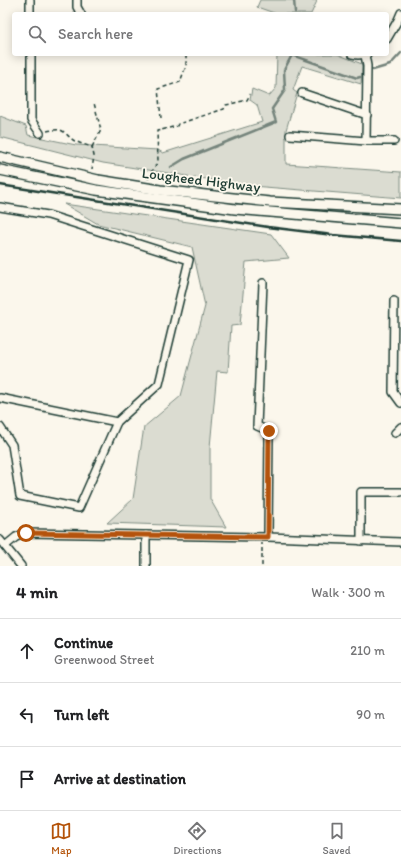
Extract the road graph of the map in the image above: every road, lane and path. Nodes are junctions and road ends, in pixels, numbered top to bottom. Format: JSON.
{"nodes":[{"id":1,"x":30,"y":0,"type":"edge"},
{"id":2,"x":77,"y":0,"type":"edge"},
{"id":3,"x":30,"y":12,"type":"edge"},
{"id":4,"x":80,"y":12,"type":"edge"},
{"id":5,"x":401,"y":13,"type":"edge"},
{"id":6,"x":389,"y":36,"type":"edge"},
{"id":7,"x":31,"y":56,"type":"edge"},
{"id":8,"x":186,"y":56,"type":"edge"},
{"id":9,"x":366,"y":56,"type":"edge"},
{"id":10,"x":302,"y":93,"type":"dead end"},
{"id":11,"x":250,"y":94,"type":"dead end"},
{"id":12,"x":94,"y":103,"type":"dead end"},
{"id":13,"x":100,"y":108,"type":"dead end"},
{"id":14,"x":96,"y":112,"type":"junction"},
{"id":15,"x":367,"y":115,"type":"junction"},
{"id":16,"x":161,"y":118,"type":"dead end"},
{"id":17,"x":40,"y":133,"type":"joint"},
{"id":18,"x":290,"y":135,"type":"dead end"},
{"id":19,"x":366,"y":141,"type":"junction"},
{"id":20,"x":394,"y":141,"type":"dead end"},
{"id":21,"x":92,"y":147,"type":"junction"},
{"id":22,"x":0,"y":157,"type":"edge"},
{"id":23,"x":92,"y":169,"type":"dead end"},
{"id":24,"x":0,"y":170,"type":"edge"},
{"id":25,"x":148,"y":179,"type":"dead end"},
{"id":26,"x":0,"y":207,"type":"edge"},
{"id":27,"x":401,"y":209,"type":"edge"},
{"id":28,"x":401,"y":223,"type":"edge"},
{"id":29,"x":263,"y":283,"type":"dead end"},
{"id":30,"x":394,"y":301,"type":"dead end"},
{"id":31,"x":0,"y":398,"type":"edge"},
{"id":32,"x":401,"y":403,"type":"edge"},
{"id":33,"x":117,"y":422,"type":"junction"},
{"id":34,"x":0,"y":427,"type":"edge"},
{"id":35,"x":401,"y":427,"type":"edge"},
{"id":36,"x":395,"y":433,"type":"dead end"},
{"id":37,"x":401,"y":492,"type":"edge"},
{"id":38,"x":146,"y":535,"type":"junction"},
{"id":39,"x":265,"y":537,"type":"junction"},
{"id":40,"x":0,"y":540,"type":"edge"},
{"id":41,"x":361,"y":541,"type":"junction"},
{"id":42,"x":401,"y":542,"type":"edge"},
{"id":43,"x":5,"y":546,"type":"junction"},
{"id":44,"x":21,"y":566,"type":"edge"},
{"id":45,"x":146,"y":566,"type":"edge"},
{"id":46,"x":262,"y":566,"type":"edge"}],
"edges":[{"from":1,"to":3,"type":"street"},
{"from":2,"to":4,"type":"street"},
{"from":5,"to":6,"type":"street"},
{"from":7,"to":17,"type":"street"},
{"from":8,"to":16,"type":"path"},
{"from":9,"to":15,"type":"street"},
{"from":10,"to":15,"type":"street"},
{"from":11,"to":25,"type":"path"},
{"from":12,"to":14,"type":"path"},
{"from":13,"to":14,"type":"path"},
{"from":14,"to":21,"type":"path"},
{"from":15,"to":19,"type":"street"},
{"from":17,"to":21,"type":"path"},
{"from":18,"to":19,"type":"street"},
{"from":19,"to":20,"type":"street"},
{"from":21,"to":23,"type":"path"},
{"from":22,"to":27,"type":"main road","name":"Lougheed Highway"},
{"from":24,"to":28,"type":"main road","name":"Lougheed Highway"},
{"from":26,"to":33,"type":"street"},
{"from":29,"to":39,"type":"street"},
{"from":30,"to":32,"type":"street"},
{"from":31,"to":33,"type":"street"},
{"from":33,"to":34,"type":"street"},
{"from":35,"to":36,"type":"street"},
{"from":37,"to":41,"type":"street"},
{"from":38,"to":39,"type":"street"},
{"from":38,"to":43,"type":"street"},
{"from":38,"to":45,"type":"street"},
{"from":39,"to":41,"type":"street"},
{"from":39,"to":46,"type":"path"},
{"from":40,"to":43,"type":"street"},
{"from":41,"to":42,"type":"street"},
{"from":43,"to":44,"type":"street"}]}
